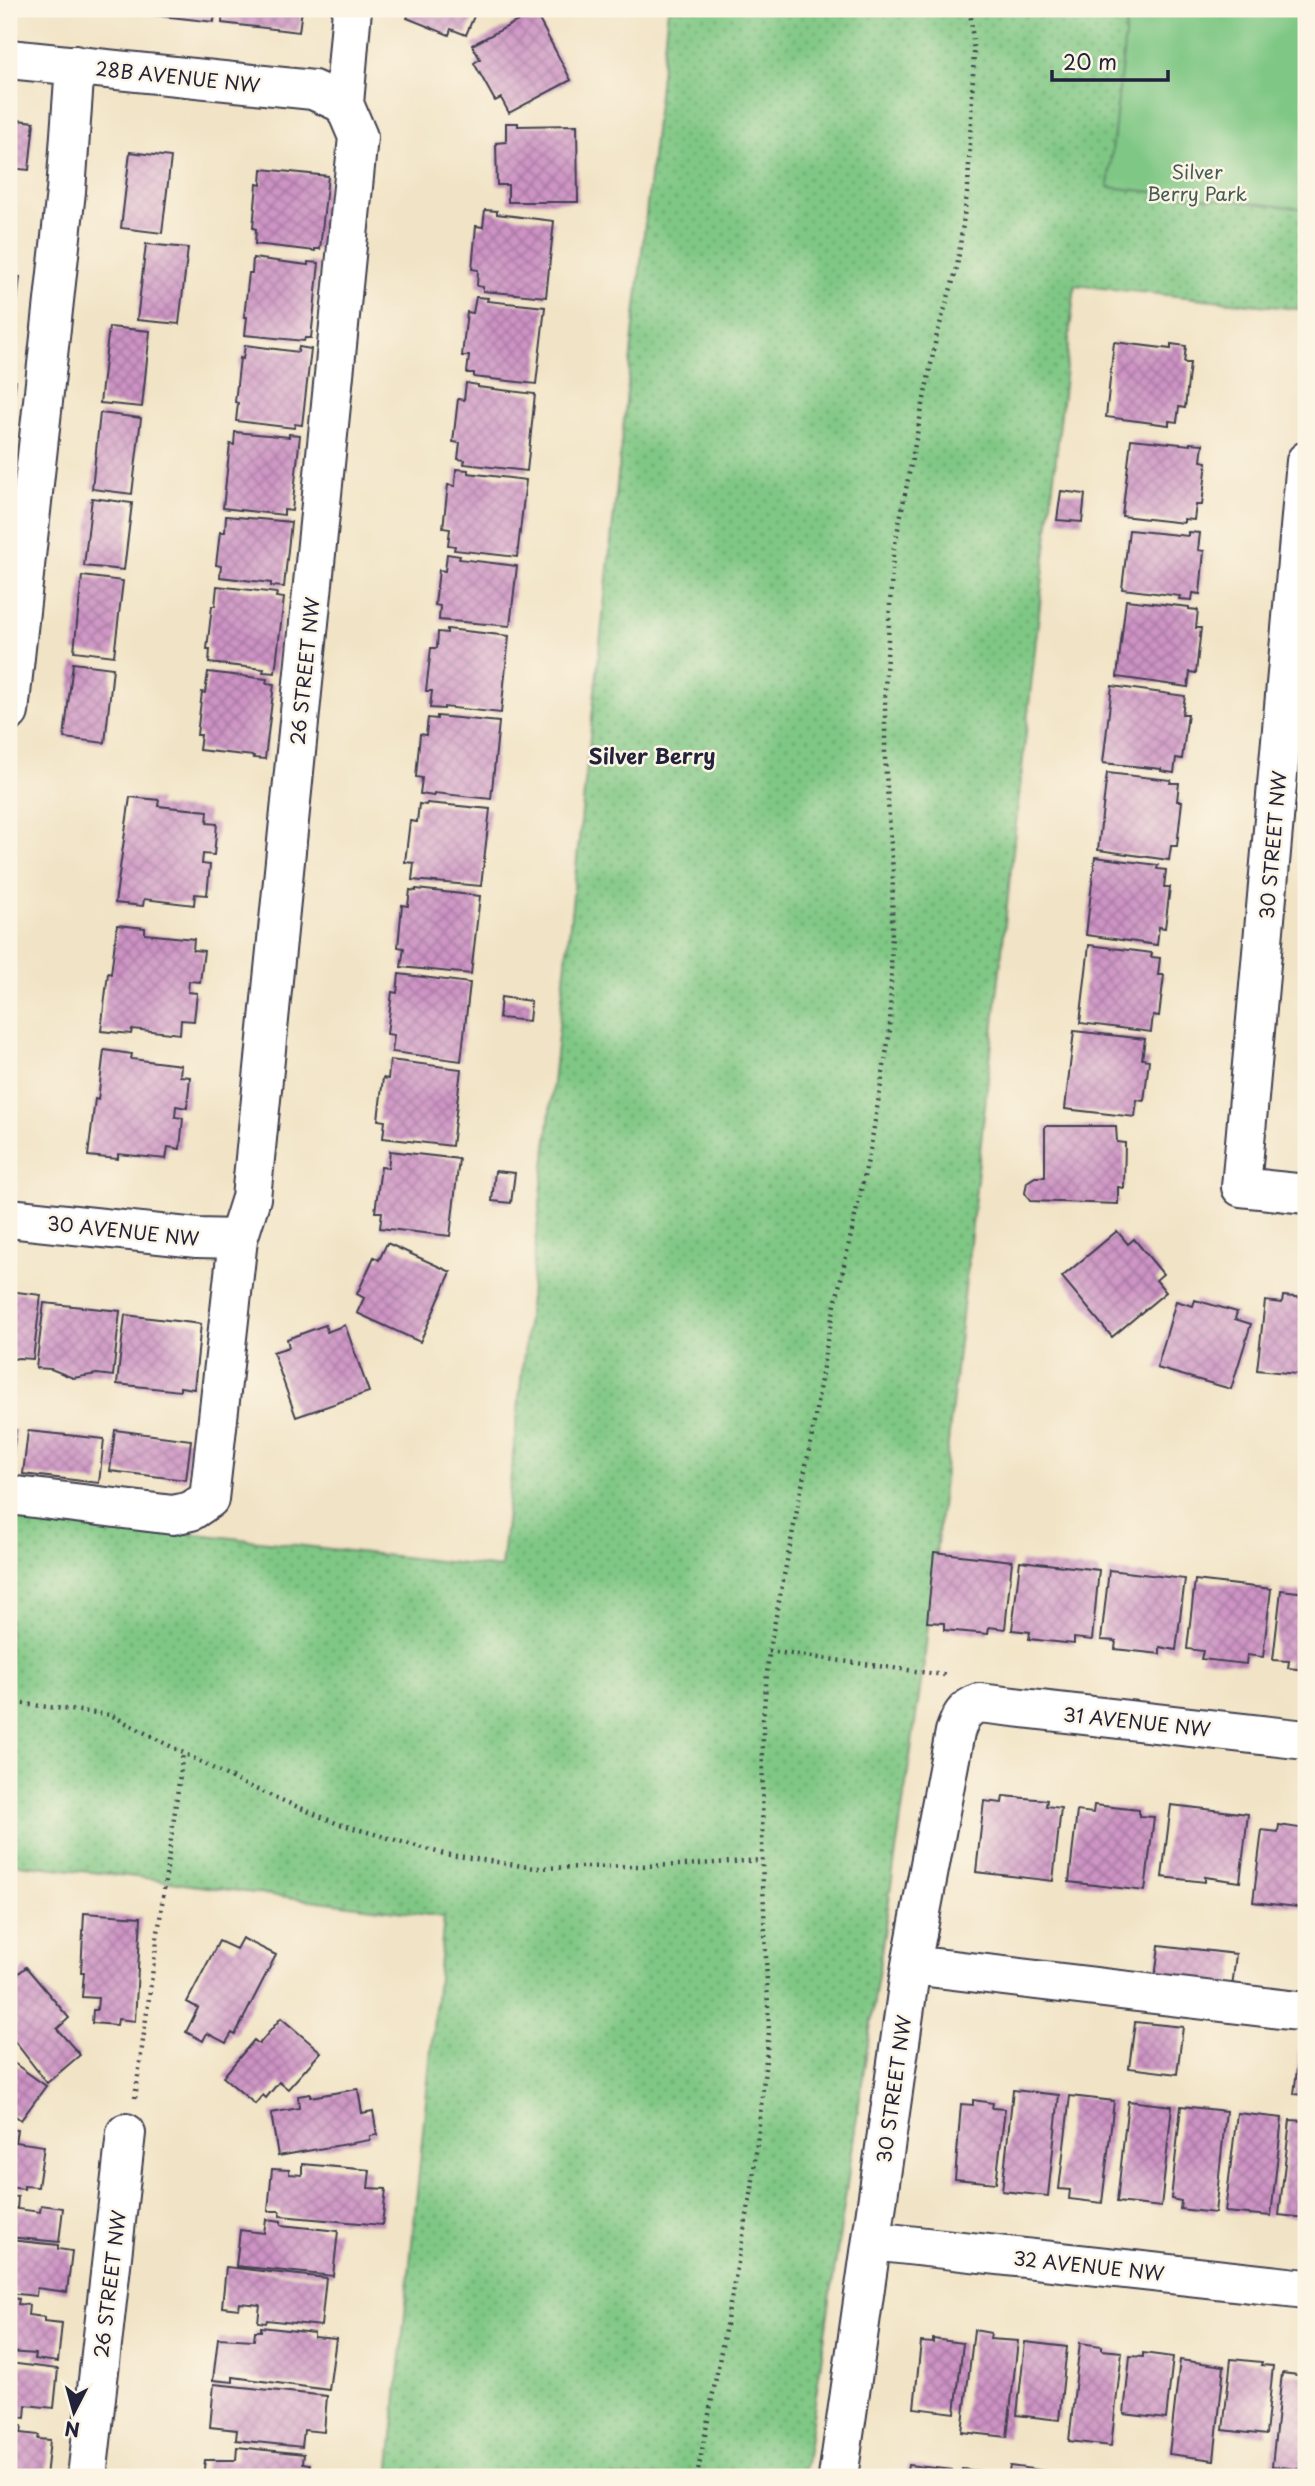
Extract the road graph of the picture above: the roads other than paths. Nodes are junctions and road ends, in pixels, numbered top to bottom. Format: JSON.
{"nodes":[{"id":1,"x":352,"y":9,"type":"edge"},
{"id":2,"x":9,"y":59,"type":"edge"},
{"id":3,"x":75,"y":65,"type":"junction"},
{"id":4,"x":344,"y":103,"type":"junction"},
{"id":5,"x":1306,"y":461,"type":"edge"},
{"id":6,"x":9,"y":712,"type":"edge"},
{"id":7,"x":1306,"y":1194,"type":"edge"},
{"id":8,"x":9,"y":1218,"type":"edge"},
{"id":9,"x":238,"y":1239,"type":"junction"},
{"id":10,"x":9,"y":1494,"type":"edge"},
{"id":11,"x":969,"y":1706,"type":"joint"},
{"id":12,"x":1306,"y":1740,"type":"edge"},
{"id":13,"x":911,"y":1965,"type":"junction"},
{"id":14,"x":1306,"y":2012,"type":"edge"},
{"id":15,"x":126,"y":2133,"type":"road end"},
{"id":16,"x":872,"y":2241,"type":"junction"},
{"id":17,"x":1306,"y":2289,"type":"edge"},
{"id":18,"x":87,"y":2477,"type":"edge"},
{"id":19,"x":838,"y":2477,"type":"edge"}],
"edges":[{"from":1,"to":4,"type":"street"},
{"from":2,"to":3,"type":"street","name":"28B AVENUE NW"},
{"from":3,"to":4,"type":"street","name":"28B AVENUE NW"},
{"from":3,"to":6,"type":"street"},
{"from":4,"to":9,"type":"street","name":"26 STREET NW"},
{"from":5,"to":7,"type":"street","name":"30 STREET NW"},
{"from":8,"to":9,"type":"street","name":"30 AVENUE NW"},
{"from":9,"to":10,"type":"street","name":"26 STREET NW"},
{"from":11,"to":12,"type":"street","name":"31 AVENUE NW"},
{"from":11,"to":13,"type":"street","name":"30 STREET NW"},
{"from":13,"to":14,"type":"street"},
{"from":13,"to":16,"type":"street","name":"30 STREET NW"},
{"from":15,"to":18,"type":"street","name":"26 STREET NW"},
{"from":16,"to":17,"type":"street","name":"32 AVENUE NW"},
{"from":16,"to":19,"type":"street","name":"30 STREET NW"}]}
